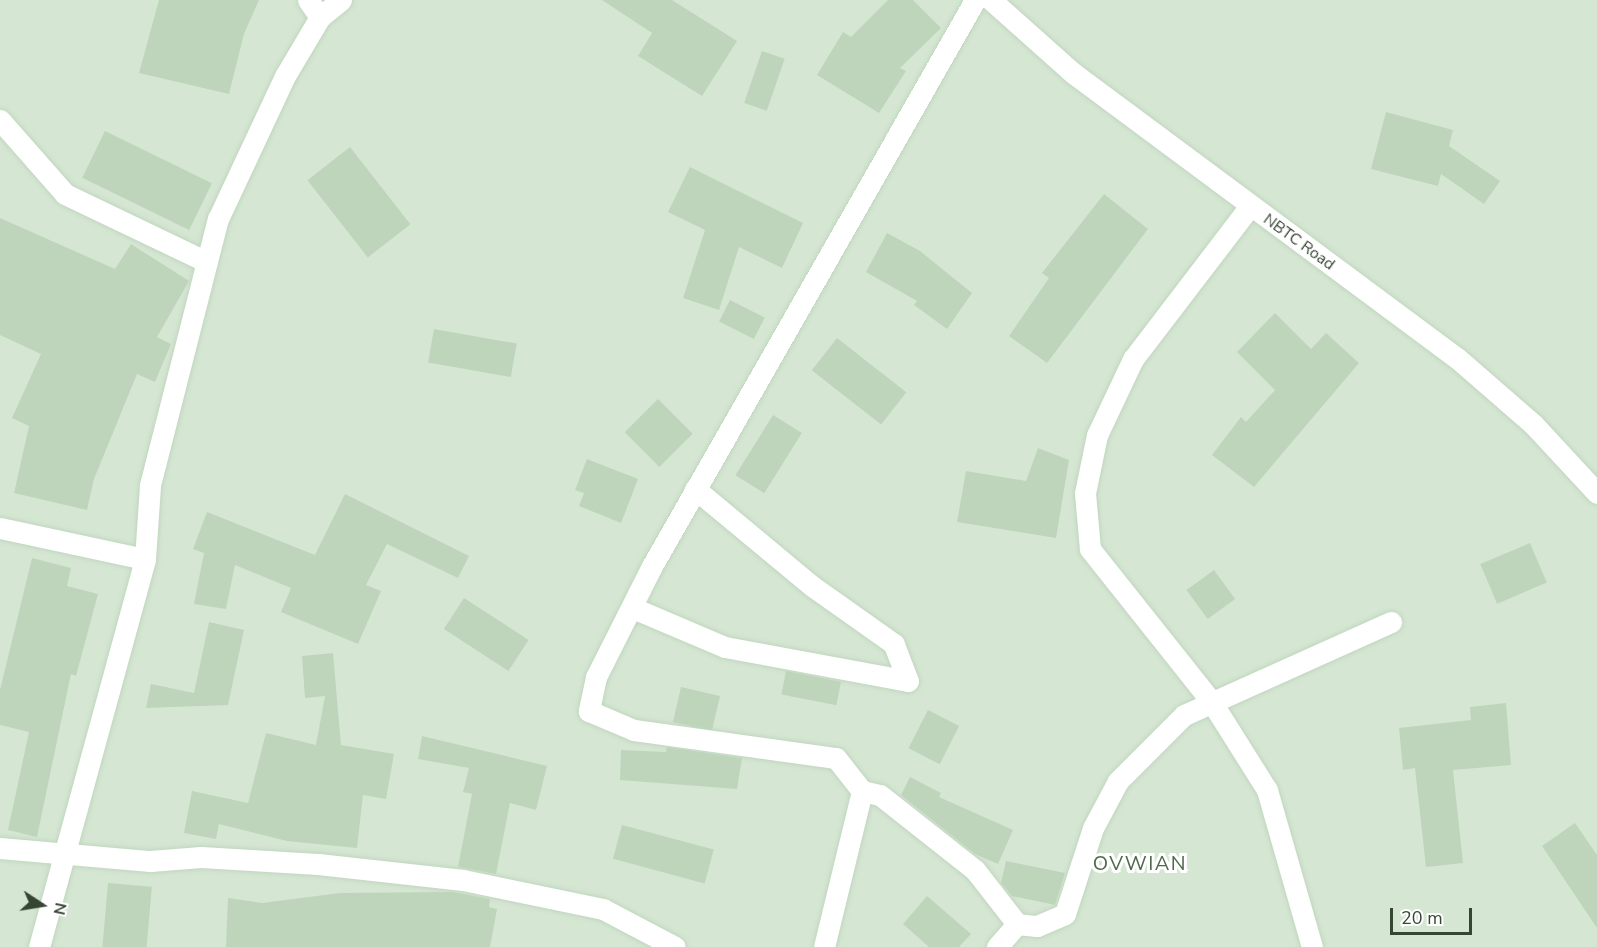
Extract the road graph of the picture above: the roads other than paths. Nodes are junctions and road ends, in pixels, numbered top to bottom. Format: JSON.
{"nodes":[{"id":1,"x":341,"y":0,"type":"edge"},
{"id":2,"x":975,"y":0,"type":"edge"},
{"id":3,"x":992,"y":0,"type":"edge"},
{"id":4,"x":314,"y":8,"type":"edge"},
{"id":5,"x":0,"y":120,"type":"edge"},
{"id":6,"x":1250,"y":206,"type":"junction"},
{"id":7,"x":207,"y":262,"type":"junction"},
{"id":8,"x":695,"y":489,"type":"junction"},
{"id":9,"x":1597,"y":493,"type":"edge"},
{"id":10,"x":0,"y":528,"type":"edge"},
{"id":11,"x":146,"y":559,"type":"junction"},
{"id":12,"x":633,"y":608,"type":"junction"},
{"id":13,"x":1391,"y":622,"type":"dead end"},
{"id":14,"x":1211,"y":701,"type":"junction"},
{"id":15,"x":862,"y":791,"type":"junction"},
{"id":16,"x":0,"y":848,"type":"edge"},
{"id":17,"x":61,"y":855,"type":"junction"},
{"id":18,"x":1017,"y":924,"type":"junction"},
{"id":19,"x":39,"y":947,"type":"edge"},
{"id":20,"x":675,"y":947,"type":"edge"},
{"id":21,"x":824,"y":947,"type":"edge"},
{"id":22,"x":997,"y":947,"type":"edge"},
{"id":23,"x":1312,"y":947,"type":"edge"}],
"edges":[{"from":1,"to":4,"type":"street"},
{"from":2,"to":8,"type":"street"},
{"from":3,"to":6,"type":"street","name":"NBTC Road"},
{"from":4,"to":7,"type":"street"},
{"from":5,"to":7,"type":"street"},
{"from":6,"to":9,"type":"street","name":"NBTC Road"},
{"from":6,"to":14,"type":"street"},
{"from":7,"to":11,"type":"street"},
{"from":8,"to":12,"type":"street"},
{"from":8,"to":12,"type":"street"},
{"from":10,"to":11,"type":"street"},
{"from":11,"to":17,"type":"street"},
{"from":12,"to":15,"type":"street"},
{"from":13,"to":14,"type":"street"},
{"from":14,"to":18,"type":"street"},
{"from":14,"to":23,"type":"street"},
{"from":15,"to":18,"type":"street"},
{"from":15,"to":21,"type":"street"},
{"from":16,"to":17,"type":"street"},
{"from":17,"to":19,"type":"street"},
{"from":17,"to":20,"type":"street"},
{"from":18,"to":22,"type":"street"}]}
